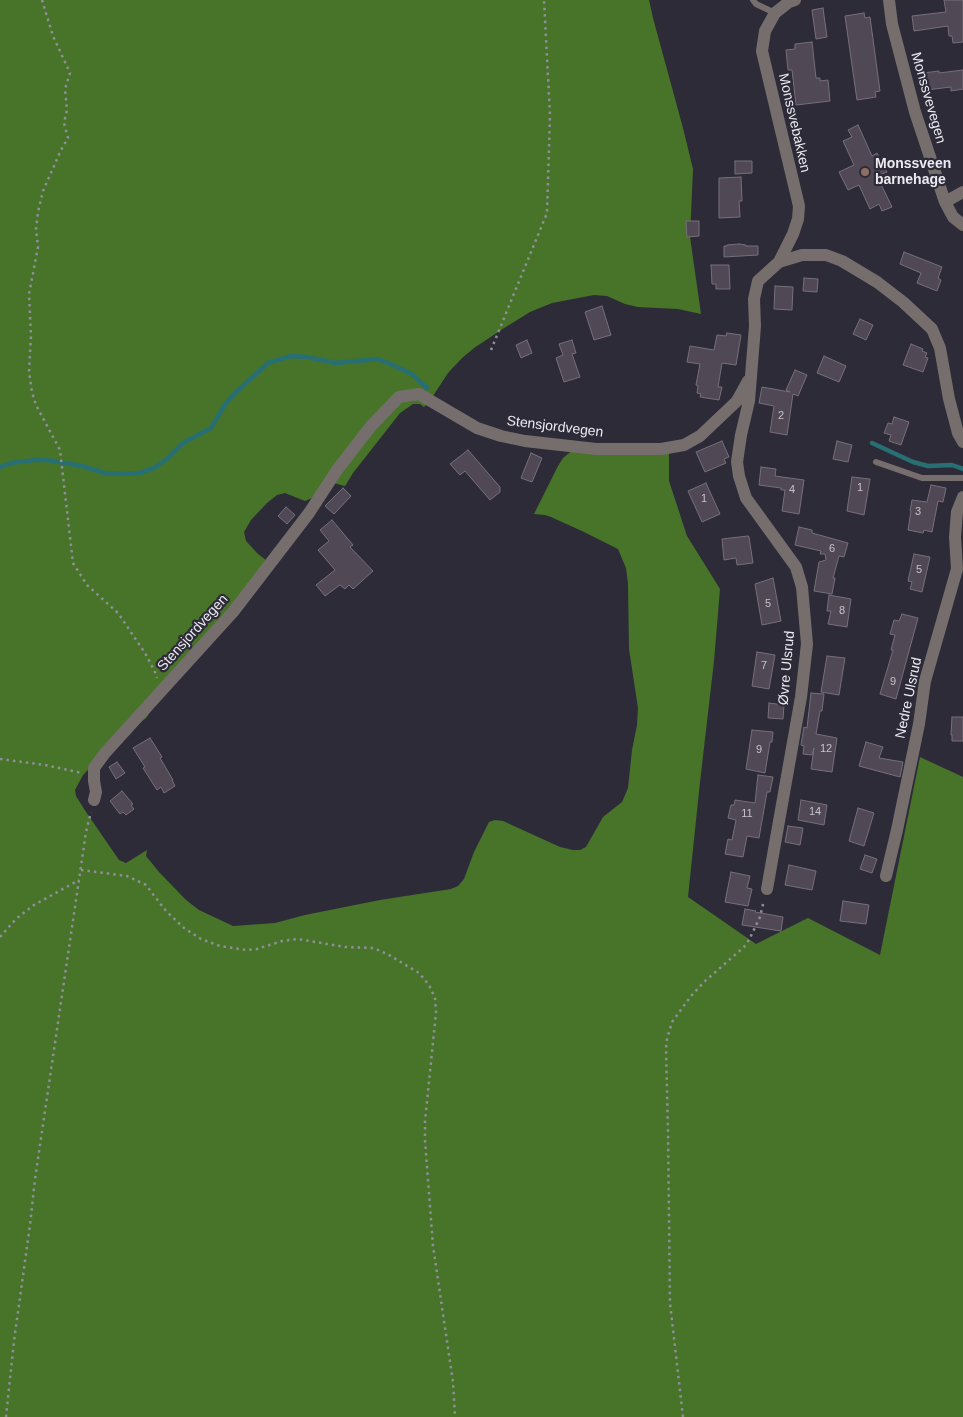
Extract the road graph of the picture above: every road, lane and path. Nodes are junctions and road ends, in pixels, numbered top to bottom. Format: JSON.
{"nodes":[{"id":1,"x":42,"y":0,"type":"edge"},
{"id":2,"x":544,"y":0,"type":"edge"},
{"id":3,"x":753,"y":0,"type":"edge"},
{"id":4,"x":794,"y":0,"type":"edge"},
{"id":5,"x":889,"y":0,"type":"edge"},
{"id":6,"x":775,"y":13,"type":"junction"},
{"id":7,"x":963,"y":192,"type":"edge"},
{"id":8,"x":945,"y":202,"type":"junction"},
{"id":9,"x":963,"y":225,"type":"edge"},
{"id":10,"x":779,"y":262,"type":"junction"},
{"id":11,"x":491,"y":350,"type":"dead end"},
{"id":12,"x":751,"y":377,"type":"junction"},
{"id":13,"x":963,"y":442,"type":"edge"},
{"id":14,"x":876,"y":462,"type":"dead end"},
{"id":15,"x":963,"y":478,"type":"edge"},
{"id":16,"x":963,"y":497,"type":"edge"},
{"id":17,"x":160,"y":692,"type":"junction"},
{"id":18,"x":0,"y":759,"type":"edge"},
{"id":19,"x":94,"y":776,"type":"junction"},
{"id":20,"x":94,"y":800,"type":"joint"},
{"id":21,"x":81,"y":870,"type":"junction"},
{"id":22,"x":886,"y":876,"type":"dead end"},
{"id":23,"x":79,"y":880,"type":"junction"},
{"id":24,"x":766,"y":889,"type":"joint"},
{"id":25,"x":0,"y":937,"type":"edge"},
{"id":26,"x":6,"y":1417,"type":"edge"},
{"id":27,"x":455,"y":1417,"type":"edge"},
{"id":28,"x":683,"y":1417,"type":"edge"}],
"edges":[{"from":1,"to":17,"type":"path"},
{"from":2,"to":11,"type":"path"},
{"from":3,"to":6,"type":"lane"},
{"from":4,"to":6,"type":"street","name":"Monssvebakken"},
{"from":5,"to":8,"type":"street","name":"Monssvevegen"},
{"from":6,"to":10,"type":"street","name":"Monssvebakken"},
{"from":7,"to":8,"type":"street"},
{"from":8,"to":9,"type":"street","name":"Monssvevegen"},
{"from":10,"to":12,"type":"street","name":"Stensjordvegen"},
{"from":10,"to":13,"type":"street","name":"Stensjordvegen"},
{"from":12,"to":17,"type":"street","name":"Stensjordvegen"},
{"from":12,"to":24,"type":"street","name":"Øvre Ulsrud"},
{"from":14,"to":15,"type":"lane"},
{"from":16,"to":22,"type":"street","name":"Nedre Ulsrud"},
{"from":17,"to":19,"type":"street","name":"Stensjordvegen"},
{"from":18,"to":19,"type":"path"},
{"from":19,"to":20,"type":"street","name":"Stensjordvegen"},
{"from":20,"to":21,"type":"path"},
{"from":21,"to":23,"type":"path"},
{"from":21,"to":27,"type":"path"},
{"from":23,"to":25,"type":"path"},
{"from":23,"to":26,"type":"path"},
{"from":24,"to":28,"type":"path"}]}
